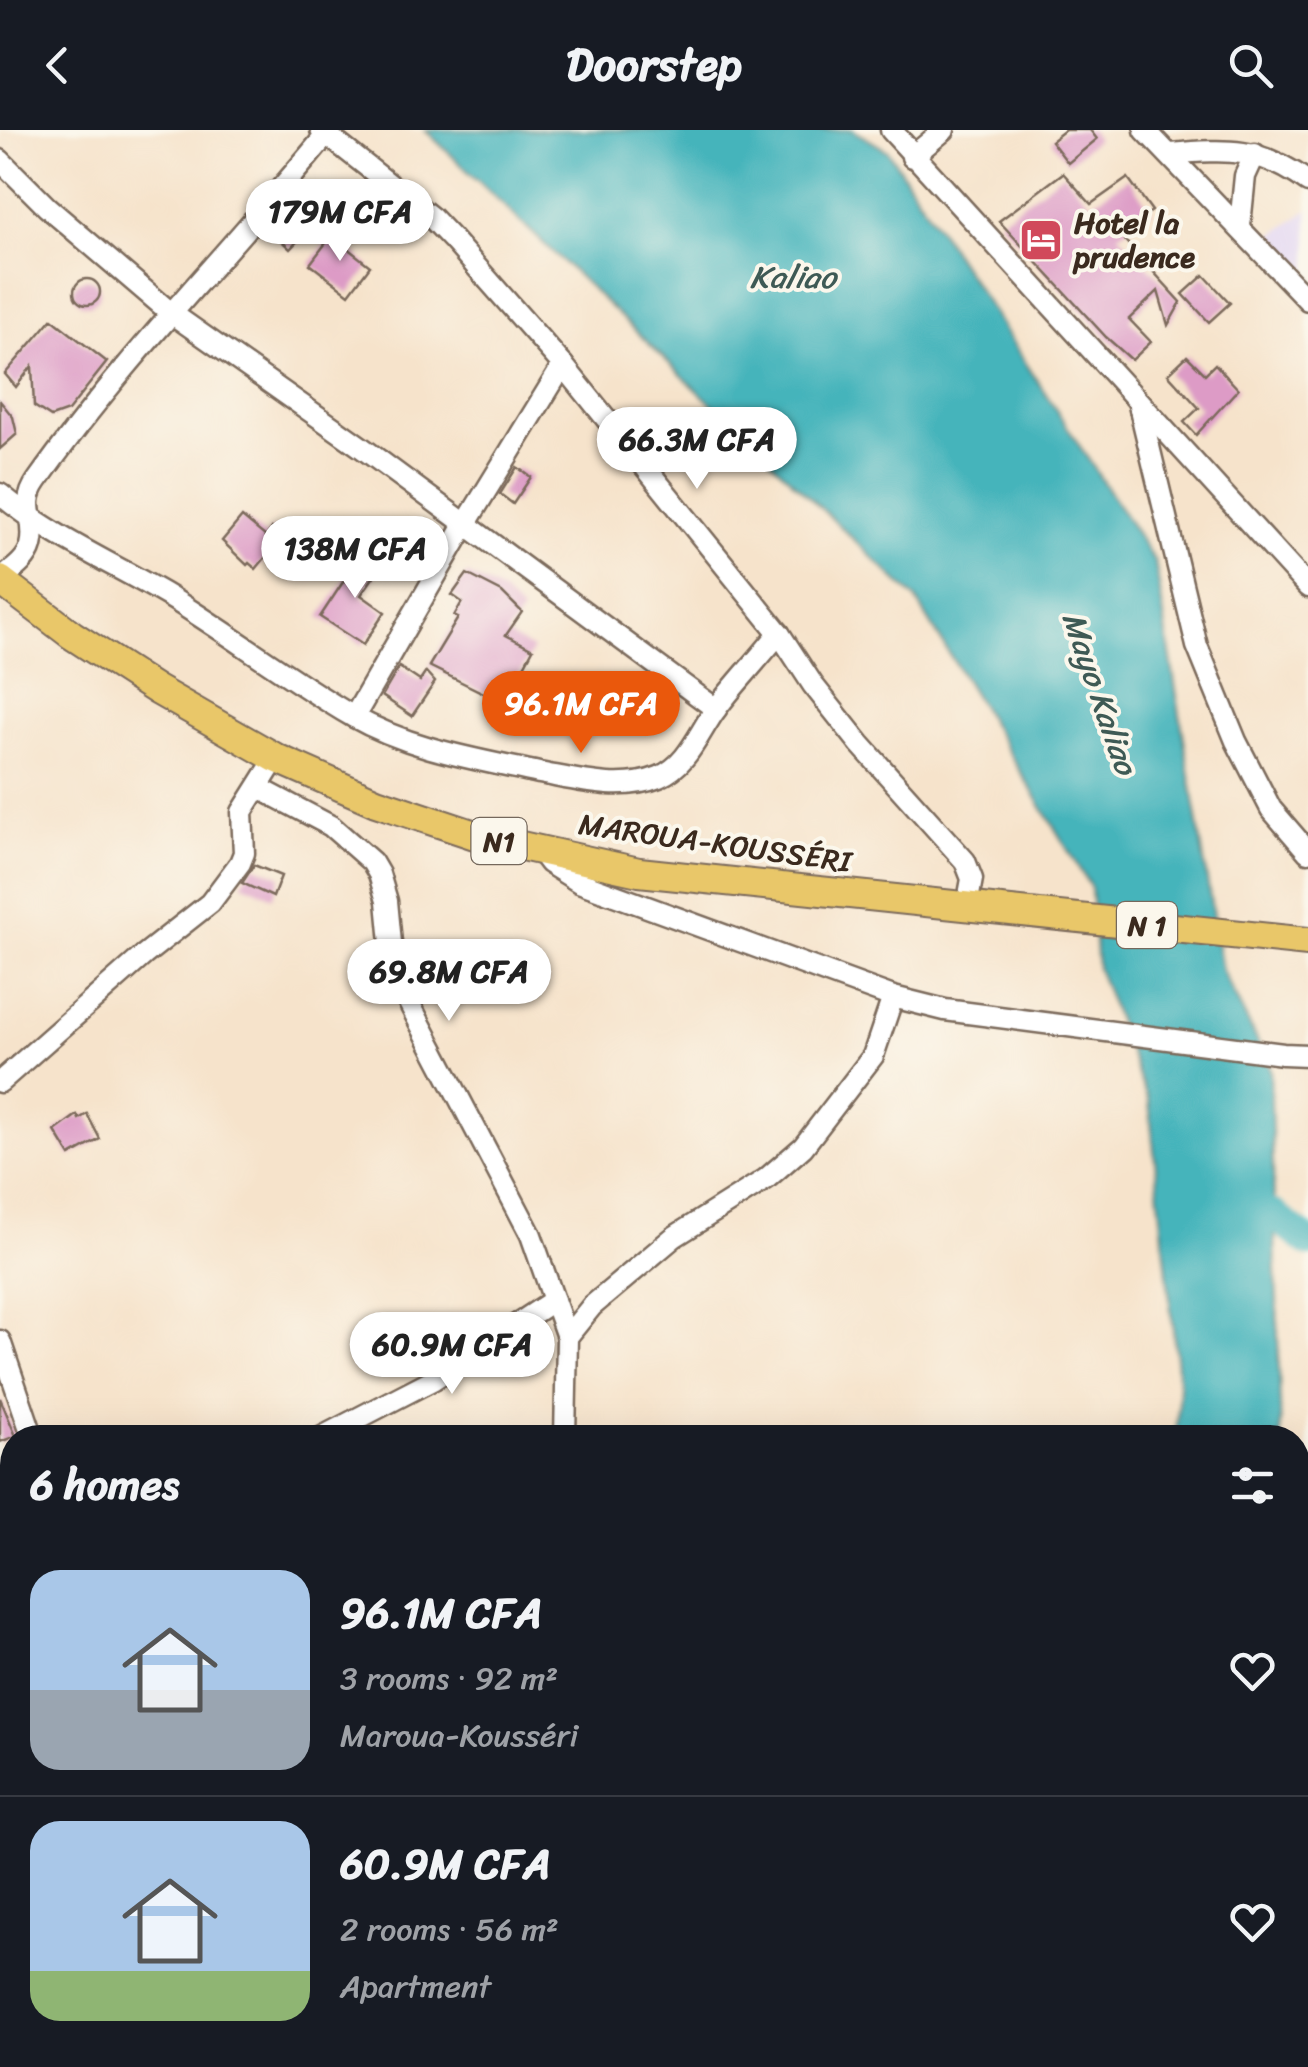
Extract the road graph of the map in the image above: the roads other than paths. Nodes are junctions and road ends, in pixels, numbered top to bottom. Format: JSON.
{"nodes":[{"id":1,"x":891,"y":130,"type":"edge"},
{"id":2,"x":944,"y":130,"type":"edge"},
{"id":3,"x":1145,"y":130,"type":"edge"},
{"id":4,"x":324,"y":132,"type":"edge"},
{"id":5,"x":1171,"y":154,"type":"junction"},
{"id":6,"x":1255,"y":154,"type":"junction"},
{"id":7,"x":912,"y":157,"type":"junction"},
{"id":8,"x":0,"y":160,"type":"edge"},
{"id":9,"x":1308,"y":182,"type":"edge"},
{"id":10,"x":1240,"y":226,"type":"junction"},
{"id":11,"x":1308,"y":300,"type":"edge"},
{"id":12,"x":172,"y":314,"type":"junction"},
{"id":13,"x":562,"y":366,"type":"junction"},
{"id":14,"x":1139,"y":402,"type":"junction"},
{"id":15,"x":0,"y":494,"type":"edge"},
{"id":16,"x":31,"y":520,"type":"junction"},
{"id":17,"x":464,"y":525,"type":"junction"},
{"id":18,"x":0,"y":580,"type":"edge"},
{"id":19,"x":1308,"y":588,"type":"edge"},
{"id":20,"x":779,"y":633,"type":"junction"},
{"id":21,"x":716,"y":708,"type":"junction"},
{"id":22,"x":354,"y":717,"type":"junction"},
{"id":23,"x":276,"y":758,"type":"junction"},
{"id":24,"x":259,"y":788,"type":"junction"},
{"id":25,"x":538,"y":849,"type":"junction"},
{"id":26,"x":1308,"y":852,"type":"edge"},
{"id":27,"x":967,"y":906,"type":"junction"},
{"id":28,"x":1061,"y":916,"type":"joint"},
{"id":29,"x":1308,"y":942,"type":"edge"},
{"id":30,"x":893,"y":997,"type":"junction"},
{"id":31,"x":1308,"y":1055,"type":"edge"},
{"id":32,"x":0,"y":1082,"type":"edge"},
{"id":33,"x":554,"y":1300,"type":"junction"},
{"id":34,"x":567,"y":1337,"type":"junction"},
{"id":35,"x":0,"y":1341,"type":"edge"},
{"id":36,"x":29,"y":1425,"type":"edge"},
{"id":37,"x":345,"y":1425,"type":"edge"},
{"id":38,"x":565,"y":1425,"type":"edge"}],
"edges":[{"from":1,"to":7,"type":"street"},
{"from":2,"to":7,"type":"street"},
{"from":3,"to":5,"type":"street"},
{"from":4,"to":12,"type":"street"},
{"from":4,"to":13,"type":"street"},
{"from":5,"to":6,"type":"street"},
{"from":5,"to":10,"type":"street"},
{"from":6,"to":9,"type":"street"},
{"from":6,"to":10,"type":"street"},
{"from":7,"to":14,"type":"street"},
{"from":8,"to":12,"type":"street"},
{"from":10,"to":11,"type":"street"},
{"from":12,"to":16,"type":"street"},
{"from":12,"to":17,"type":"street"},
{"from":13,"to":17,"type":"street"},
{"from":13,"to":20,"type":"street"},
{"from":14,"to":19,"type":"street"},
{"from":14,"to":26,"type":"street"},
{"from":15,"to":16,"type":"street"},
{"from":16,"to":18,"type":"street"},
{"from":16,"to":22,"type":"street"},
{"from":17,"to":21,"type":"street"},
{"from":17,"to":22,"type":"street"},
{"from":18,"to":23,"type":"highway","name":"MAROUA-KOUSSÉRI","number":"N1"},
{"from":20,"to":21,"type":"street"},
{"from":20,"to":27,"type":"street"},
{"from":21,"to":22,"type":"street"},
{"from":23,"to":24,"type":"street"},
{"from":23,"to":25,"type":"highway","name":"MAROUA-KOUSSÉRI","number":"N1"},
{"from":24,"to":32,"type":"street"},
{"from":24,"to":33,"type":"street"},
{"from":25,"to":27,"type":"highway","name":"MAROUA-KOUSSÉRI","number":"N1"},
{"from":25,"to":30,"type":"street"},
{"from":27,"to":28,"type":"highway","name":"MAROUA-KOUSSÉRI","number":"N1"},
{"from":28,"to":29,"type":"highway","name":"MAROUA-KOUSSÉRI","number":"N 1"},
{"from":30,"to":31,"type":"street"},
{"from":30,"to":34,"type":"street"},
{"from":33,"to":34,"type":"street"},
{"from":33,"to":37,"type":"street"},
{"from":34,"to":38,"type":"street"},
{"from":35,"to":36,"type":"street"}]}
